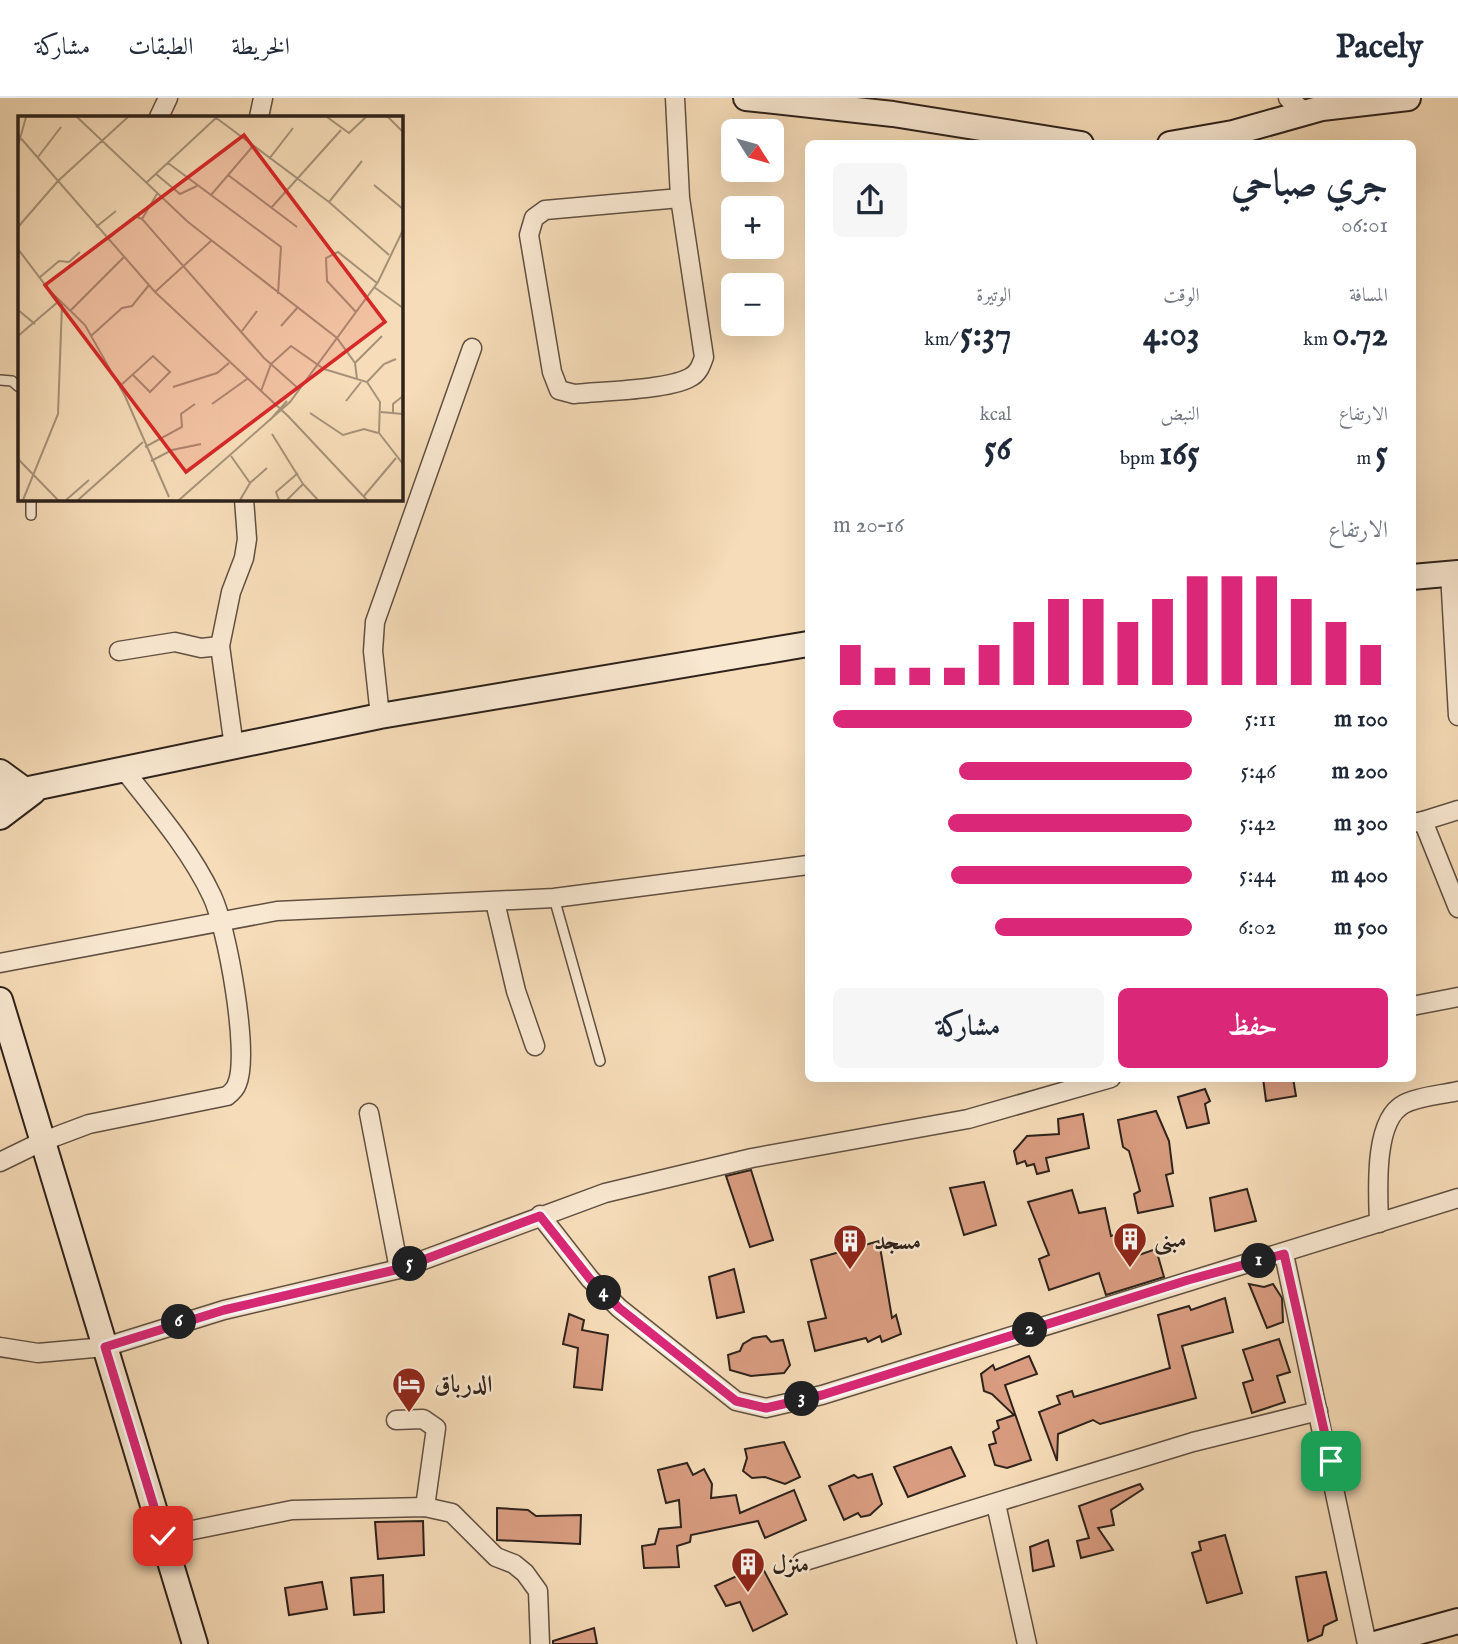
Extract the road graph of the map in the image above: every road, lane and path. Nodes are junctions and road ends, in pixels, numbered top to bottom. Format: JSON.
{"nodes":[{"id":1,"x":168,"y":98,"type":"edge"},
{"id":2,"x":263,"y":98,"type":"edge"},
{"id":3,"x":675,"y":98,"type":"edge"},
{"id":4,"x":746,"y":98,"type":"edge"},
{"id":5,"x":1408,"y":98,"type":"edge"},
{"id":6,"x":1309,"y":104,"type":"edge"},
{"id":7,"x":159,"y":116,"type":"edge"},
{"id":8,"x":259,"y":116,"type":"edge"},
{"id":9,"x":1233,"y":138,"type":"edge"},
{"id":10,"x":1033,"y":140,"type":"edge"},
{"id":11,"x":1212,"y":140,"type":"edge"},
{"id":12,"x":680,"y":198,"type":"junction"},
{"id":13,"x":472,"y":348,"type":"dead end"},
{"id":14,"x":0,"y":380,"type":"edge"},
{"id":15,"x":18,"y":386,"type":"edge"},
{"id":16,"x":31,"y":500,"type":"edge"},
{"id":17,"x":244,"y":500,"type":"edge"},
{"id":18,"x":31,"y":515,"type":"dead end"},
{"id":19,"x":1454,"y":573,"type":"edge"},
{"id":20,"x":1416,"y":577,"type":"edge"},
{"id":21,"x":805,"y":645,"type":"edge"},
{"id":22,"x":219,"y":646,"type":"junction"},
{"id":23,"x":119,"y":651,"type":"dead end"},
{"id":24,"x":380,"y":716,"type":"junction"},
{"id":25,"x":1458,"y":716,"type":"edge"},
{"id":26,"x":234,"y":747,"type":"junction"},
{"id":27,"x":124,"y":770,"type":"junction"},
{"id":28,"x":0,"y":772,"type":"edge"},
{"id":29,"x":32,"y":790,"type":"junction"},
{"id":30,"x":0,"y":795,"type":"edge"},
{"id":31,"x":1458,"y":810,"type":"edge"},
{"id":32,"x":0,"y":817,"type":"edge"},
{"id":33,"x":1418,"y":822,"type":"edge"},
{"id":34,"x":805,"y":865,"type":"edge"},
{"id":35,"x":554,"y":898,"type":"junction"},
{"id":36,"x":495,"y":902,"type":"junction"},
{"id":37,"x":1458,"y":908,"type":"edge"},
{"id":38,"x":222,"y":922,"type":"junction"},
{"id":39,"x":0,"y":963,"type":"edge"},
{"id":40,"x":1458,"y":997,"type":"edge"},
{"id":41,"x":0,"y":1000,"type":"edge"},
{"id":42,"x":1416,"y":1005,"type":"edge"},
{"id":43,"x":535,"y":1046,"type":"dead end"},
{"id":44,"x":600,"y":1061,"type":"dead end"},
{"id":45,"x":1078,"y":1082,"type":"edge"},
{"id":46,"x":1054,"y":1085,"type":"edge"},
{"id":47,"x":1458,"y":1091,"type":"edge"},
{"id":48,"x":369,"y":1113,"type":"dead end"},
{"id":49,"x":41,"y":1142,"type":"junction"},
{"id":50,"x":0,"y":1163,"type":"edge"},
{"id":51,"x":1458,"y":1198,"type":"edge"},
{"id":52,"x":540,"y":1216,"type":"junction"},
{"id":53,"x":1379,"y":1223,"type":"junction"},
{"id":54,"x":1284,"y":1254,"type":"junction"},
{"id":55,"x":399,"y":1269,"type":"junction"},
{"id":56,"x":0,"y":1347,"type":"edge"},
{"id":57,"x":105,"y":1347,"type":"junction"},
{"id":58,"x":1318,"y":1411,"type":"junction"},
{"id":59,"x":396,"y":1420,"type":"dead end"},
{"id":60,"x":996,"y":1504,"type":"junction"},
{"id":61,"x":425,"y":1507,"type":"junction"},
{"id":62,"x":163,"y":1536,"type":"junction"},
{"id":63,"x":802,"y":1562,"type":"dead end"},
{"id":64,"x":1458,"y":1621,"type":"edge"},
{"id":65,"x":194,"y":1642,"type":"edge"},
{"id":66,"x":540,"y":1644,"type":"edge"},
{"id":67,"x":1027,"y":1644,"type":"edge"},
{"id":68,"x":1367,"y":1644,"type":"edge"},
{"id":69,"x":1375,"y":1644,"type":"edge"}],
"edges":[{"from":1,"to":7,"type":"street"},
{"from":2,"to":8,"type":"street"},
{"from":3,"to":12,"type":"street"},
{"from":4,"to":10,"type":"street"},
{"from":5,"to":6,"type":"street"},
{"from":6,"to":9,"type":"street"},
{"from":9,"to":11,"type":"street"},
{"from":12,"to":12,"type":"street"},
{"from":13,"to":24,"type":"street"},
{"from":14,"to":15,"type":"lane"},
{"from":16,"to":18,"type":"lane"},
{"from":17,"to":22,"type":"street"},
{"from":19,"to":20,"type":"street"},
{"from":19,"to":25,"type":"street"},
{"from":21,"to":24,"type":"street"},
{"from":22,"to":23,"type":"street"},
{"from":22,"to":26,"type":"street"},
{"from":24,"to":26,"type":"street"},
{"from":26,"to":27,"type":"street"},
{"from":27,"to":29,"type":"street"},
{"from":27,"to":38,"type":"street"},
{"from":28,"to":29,"type":"street"},
{"from":29,"to":30,"type":"street"},
{"from":29,"to":32,"type":"street"},
{"from":31,"to":33,"type":"street"},
{"from":33,"to":37,"type":"street"},
{"from":34,"to":35,"type":"street"},
{"from":35,"to":36,"type":"street"},
{"from":35,"to":44,"type":"lane"},
{"from":36,"to":38,"type":"street"},
{"from":36,"to":43,"type":"street"},
{"from":38,"to":39,"type":"street"},
{"from":38,"to":49,"type":"street"},
{"from":40,"to":42,"type":"street"},
{"from":41,"to":49,"type":"street"},
{"from":45,"to":46,"type":"street"},
{"from":46,"to":52,"type":"street"},
{"from":47,"to":53,"type":"street"},
{"from":48,"to":55,"type":"street"},
{"from":49,"to":50,"type":"street"},
{"from":49,"to":57,"type":"street"},
{"from":51,"to":53,"type":"street"},
{"from":52,"to":54,"type":"street"},
{"from":52,"to":55,"type":"street"},
{"from":53,"to":54,"type":"street"},
{"from":54,"to":58,"type":"street"},
{"from":55,"to":57,"type":"street"},
{"from":56,"to":57,"type":"street"},
{"from":57,"to":62,"type":"street"},
{"from":58,"to":60,"type":"street"},
{"from":58,"to":68,"type":"street"},
{"from":59,"to":61,"type":"street"},
{"from":60,"to":63,"type":"street"},
{"from":60,"to":67,"type":"street"},
{"from":61,"to":62,"type":"street"},
{"from":61,"to":66,"type":"street"},
{"from":62,"to":65,"type":"street"},
{"from":64,"to":69,"type":"street"}]}
